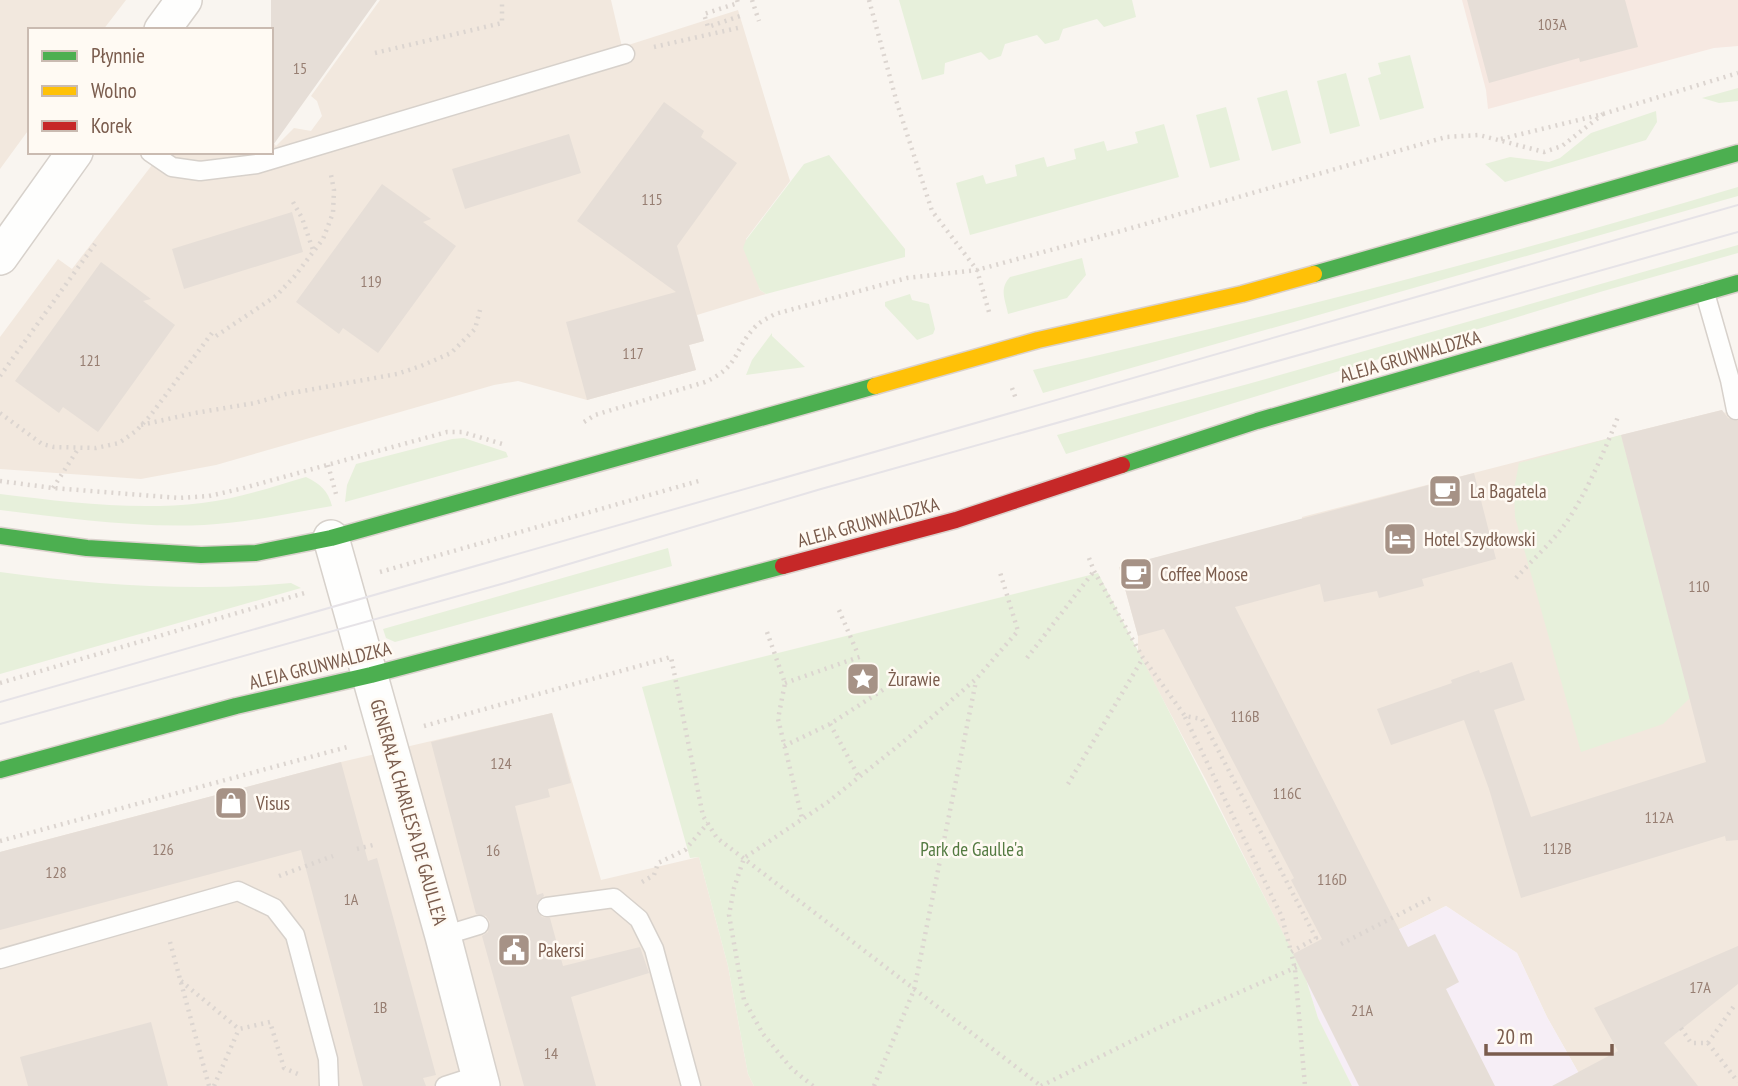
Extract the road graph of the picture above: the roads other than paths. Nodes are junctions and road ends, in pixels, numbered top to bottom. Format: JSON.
{"nodes":[{"id":1,"x":184,"y":0,"type":"edge"},
{"id":2,"x":163,"y":28,"type":"edge"},
{"id":3,"x":625,"y":54,"type":"road end"},
{"id":4,"x":1738,"y":153,"type":"edge"},
{"id":5,"x":74,"y":154,"type":"edge"},
{"id":6,"x":153,"y":154,"type":"edge"},
{"id":7,"x":0,"y":257,"type":"edge"},
{"id":8,"x":1738,"y":283,"type":"edge"},
{"id":9,"x":1705,"y":293,"type":"junction"},
{"id":10,"x":1737,"y":410,"type":"edge"},
{"id":11,"x":0,"y":536,"type":"edge"},
{"id":12,"x":331,"y":538,"type":"junction"},
{"id":13,"x":371,"y":675,"type":"junction"},
{"id":14,"x":0,"y":770,"type":"edge"},
{"id":15,"x":547,"y":907,"type":"dead end"},
{"id":16,"x":479,"y":925,"type":"dead end"},
{"id":17,"x":443,"y":936,"type":"junction"},
{"id":18,"x":0,"y":959,"type":"edge"},
{"id":19,"x":481,"y":1081,"type":"edge"},
{"id":20,"x":329,"y":1086,"type":"edge"},
{"id":21,"x":445,"y":1086,"type":"edge"},
{"id":22,"x":691,"y":1086,"type":"edge"}],
"edges":[{"from":1,"to":2,"type":"street"},
{"from":3,"to":6,"type":"lane"},
{"from":4,"to":12,"type":"main road"},
{"from":5,"to":7,"type":"street"},
{"from":8,"to":9,"type":"main road","name":"ALEJA GRUNWALDZKA"},
{"from":9,"to":10,"type":"lane"},
{"from":9,"to":13,"type":"main road","name":"ALEJA GRUNWALDZKA"},
{"from":11,"to":12,"type":"main road"},
{"from":12,"to":13,"type":"street","name":"GENERAŁA CHARLES'A DE GAULLE'A"},
{"from":13,"to":14,"type":"main road","name":"ALEJA GRUNWALDZKA"},
{"from":13,"to":17,"type":"street","name":"GENERAŁA CHARLES'A DE GAULLE'A"},
{"from":15,"to":22,"type":"lane"},
{"from":16,"to":17,"type":"lane"},
{"from":17,"to":19,"type":"street","name":"GENERAŁA CHARLES'A DE GAULLE'A"},
{"from":18,"to":20,"type":"lane"},
{"from":19,"to":21,"type":"lane"}]}
